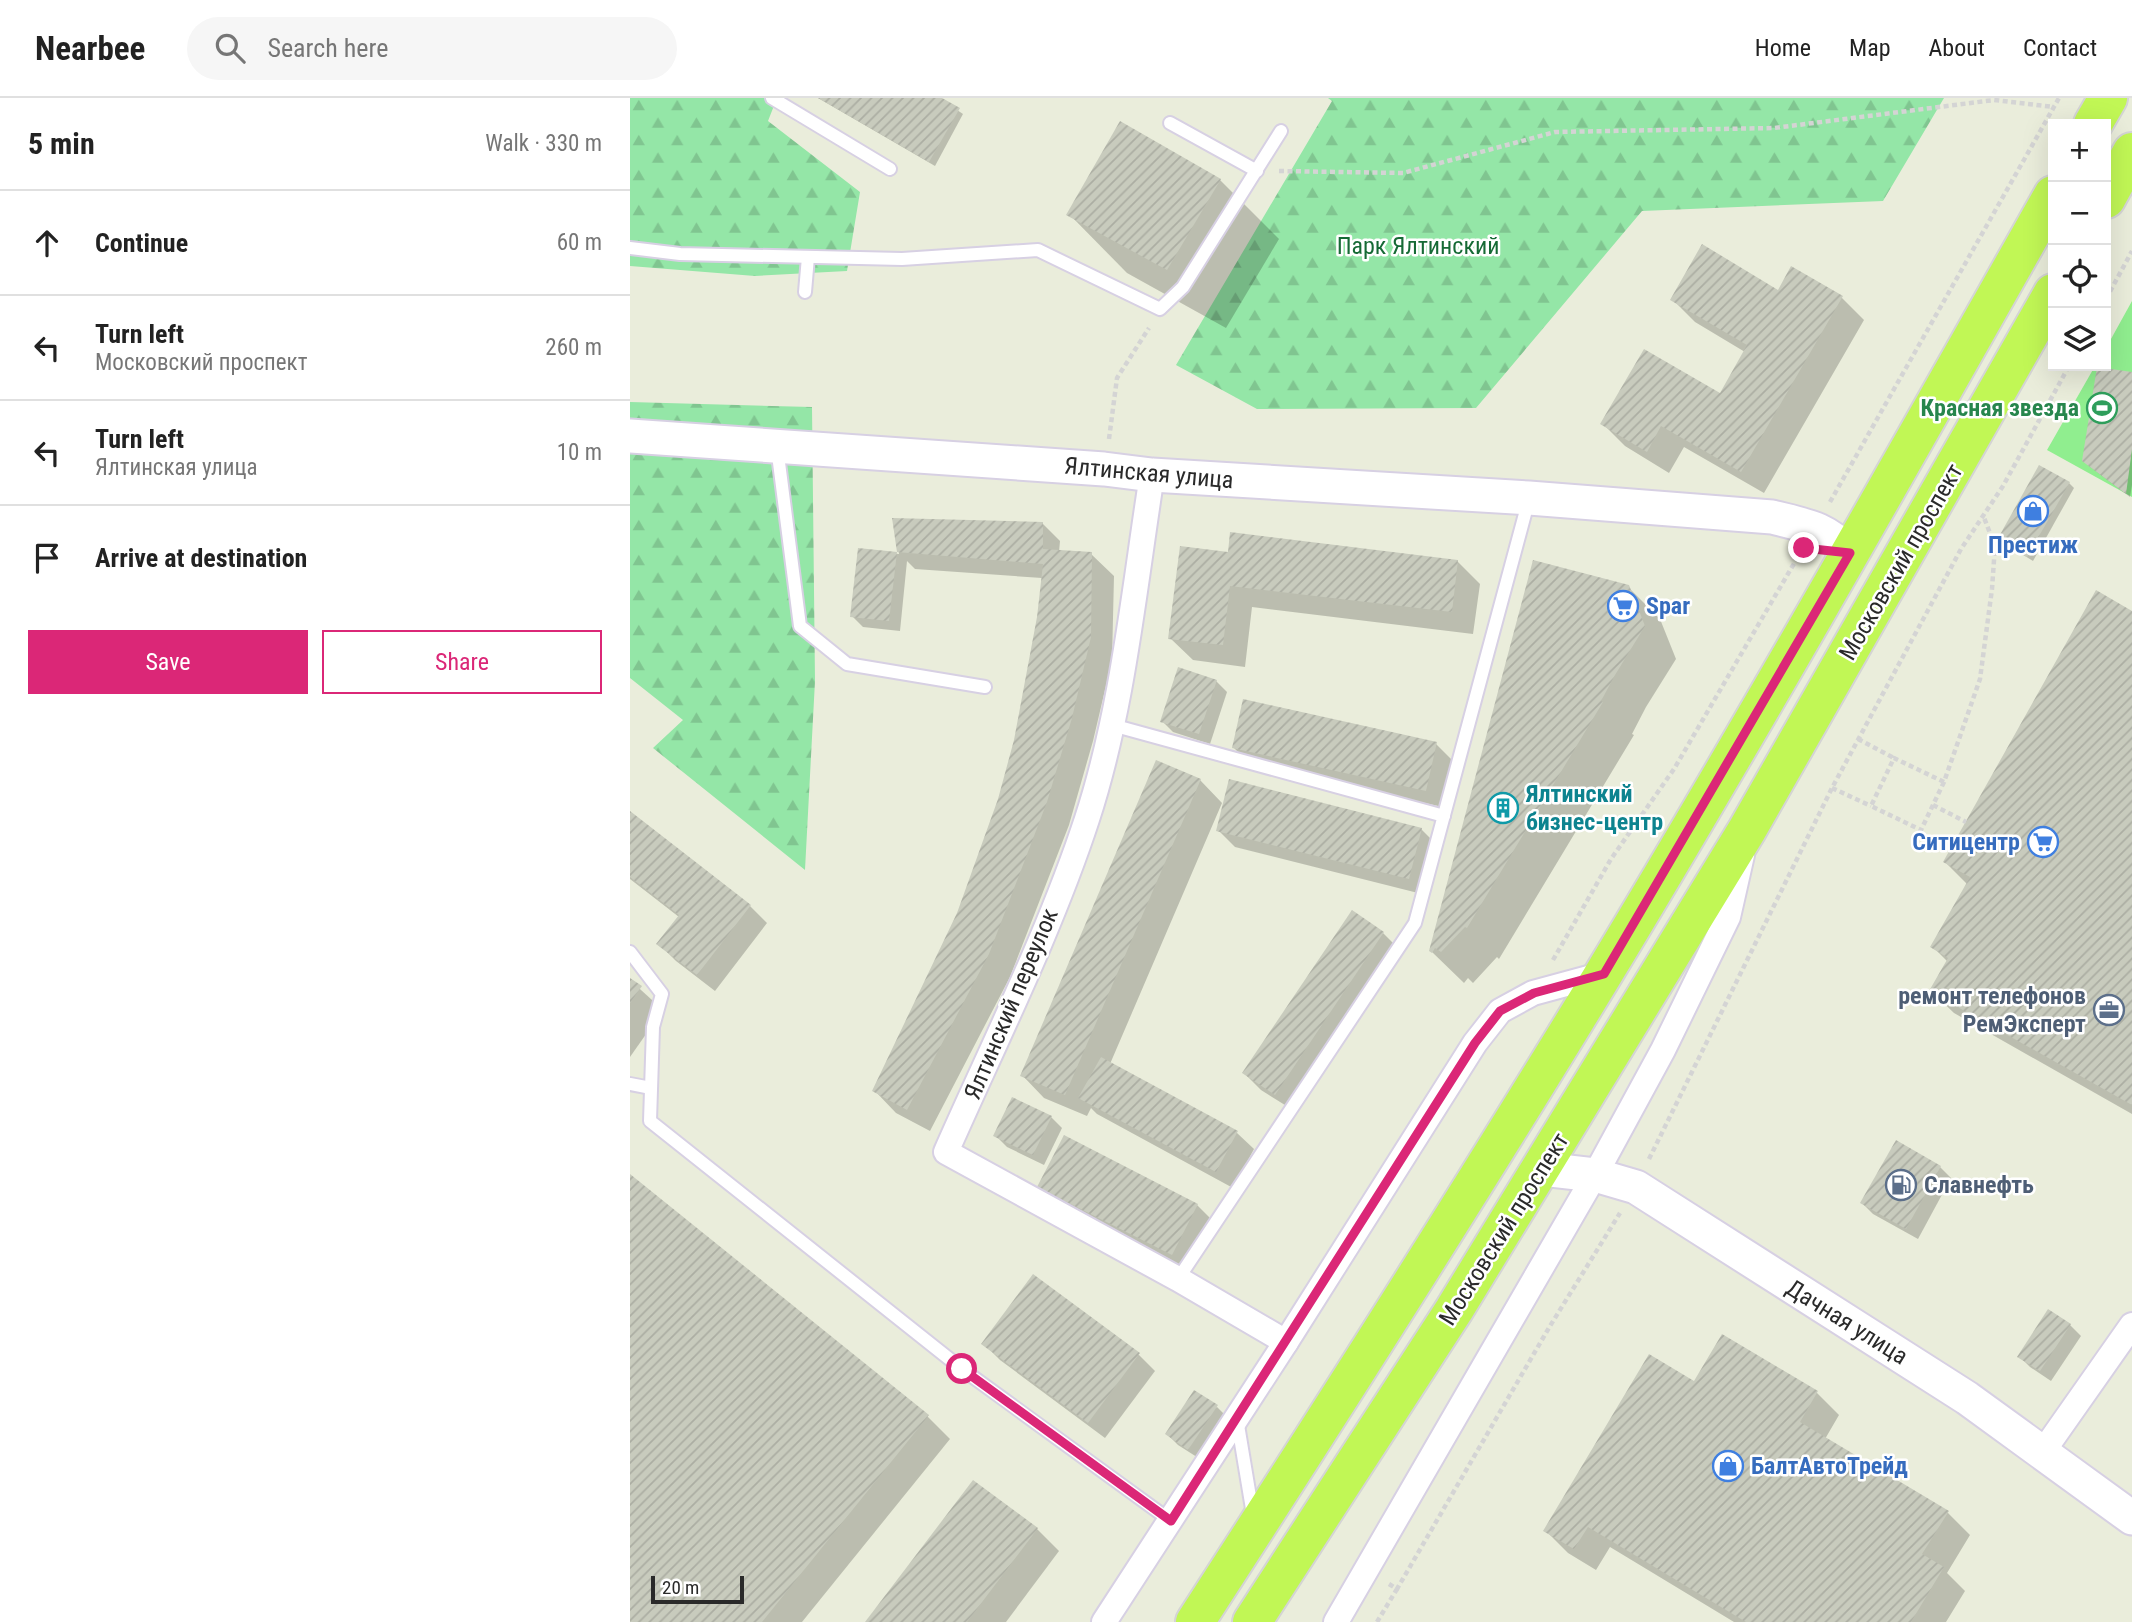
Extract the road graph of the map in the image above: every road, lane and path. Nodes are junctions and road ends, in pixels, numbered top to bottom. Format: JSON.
{"nodes":[{"id":1,"x":772,"y":98,"type":"edge"},
{"id":2,"x":2108,"y":98,"type":"edge"},
{"id":3,"x":2054,"y":107,"type":"dead end"},
{"id":4,"x":2096,"y":119,"type":"edge"},
{"id":5,"x":1170,"y":123,"type":"dead end"},
{"id":6,"x":1281,"y":131,"type":"dead end"},
{"id":7,"x":2132,"y":152,"type":"edge"},
{"id":8,"x":890,"y":169,"type":"dead end"},
{"id":9,"x":1257,"y":171,"type":"junction"},
{"id":10,"x":2111,"y":190,"type":"edge"},
{"id":11,"x":2048,"y":204,"type":"edge"},
{"id":12,"x":630,"y":248,"type":"edge"},
{"id":13,"x":2132,"y":251,"type":"edge"},
{"id":14,"x":808,"y":257,"type":"junction"},
{"id":15,"x":2111,"y":290,"type":"edge"},
{"id":16,"x":805,"y":292,"type":"dead end"},
{"id":17,"x":2048,"y":302,"type":"edge"},
{"id":18,"x":1160,"y":309,"type":"junction"},
{"id":19,"x":2066,"y":371,"type":"edge"},
{"id":20,"x":630,"y":436,"type":"edge"},
{"id":21,"x":777,"y":446,"type":"junction"},
{"id":22,"x":1104,"y":469,"type":"junction"},
{"id":23,"x":1152,"y":475,"type":"junction"},
{"id":24,"x":1529,"y":498,"type":"junction"},
{"id":25,"x":1983,"y":515,"type":"junction"},
{"id":26,"x":1850,"y":553,"type":"junction"},
{"id":27,"x":985,"y":687,"type":"dead end"},
{"id":28,"x":1112,"y":725,"type":"junction"},
{"id":29,"x":1858,"y":739,"type":"junction"},
{"id":30,"x":1894,"y":758,"type":"junction"},
{"id":31,"x":1944,"y":782,"type":"junction"},
{"id":32,"x":1832,"y":788,"type":"junction"},
{"id":33,"x":1933,"y":805,"type":"junction"},
{"id":34,"x":1871,"y":806,"type":"junction"},
{"id":35,"x":1444,"y":816,"type":"junction"},
{"id":36,"x":1966,"y":822,"type":"dead end"},
{"id":37,"x":1747,"y":830,"type":"junction"},
{"id":38,"x":630,"y":952,"type":"edge"},
{"id":39,"x":1604,"y":974,"type":"junction"},
{"id":40,"x":630,"y":1084,"type":"edge"},
{"id":41,"x":651,"y":1088,"type":"junction"},
{"id":42,"x":1542,"y":1169,"type":"junction"},
{"id":43,"x":1595,"y":1175,"type":"junction"},
{"id":44,"x":1636,"y":1187,"type":"junction"},
{"id":45,"x":1178,"y":1279,"type":"junction"},
{"id":46,"x":2132,"y":1325,"type":"edge"},
{"id":47,"x":1286,"y":1342,"type":"junction"},
{"id":48,"x":1237,"y":1419,"type":"junction"},
{"id":49,"x":2042,"y":1453,"type":"junction"},
{"id":50,"x":2132,"y":1518,"type":"edge"},
{"id":51,"x":1171,"y":1521,"type":"junction"},
{"id":52,"x":1255,"y":1529,"type":"junction"},
{"id":53,"x":1367,"y":1570,"type":"junction"},
{"id":54,"x":1397,"y":1589,"type":"junction"},
{"id":55,"x":1104,"y":1622,"type":"edge"},
{"id":56,"x":1195,"y":1622,"type":"edge"},
{"id":57,"x":1252,"y":1622,"type":"edge"},
{"id":58,"x":1336,"y":1622,"type":"edge"},
{"id":59,"x":1377,"y":1622,"type":"edge"}],
"edges":[{"from":1,"to":8,"type":"lane"},
{"from":2,"to":4,"type":"main road"},
{"from":3,"to":9,"type":"path"},
{"from":5,"to":9,"type":"lane"},
{"from":6,"to":9,"type":"lane"},
{"from":7,"to":10,"type":"main road"},
{"from":9,"to":18,"type":"lane"},
{"from":11,"to":26,"type":"main road","name":"Московский проспект"},
{"from":12,"to":14,"type":"lane"},
{"from":13,"to":15,"type":"path"},
{"from":14,"to":16,"type":"lane"},
{"from":14,"to":18,"type":"lane"},
{"from":17,"to":37,"type":"main road","name":"Московский проспект"},
{"from":18,"to":22,"type":"path"},
{"from":19,"to":25,"type":"path"},
{"from":20,"to":21,"type":"street","name":"Ялтинская улица"},
{"from":21,"to":22,"type":"street","name":"Ялтинская улица"},
{"from":21,"to":27,"type":"lane"},
{"from":22,"to":23,"type":"street","name":"Ялтинская улица"},
{"from":23,"to":24,"type":"street","name":"Ялтинская улица"},
{"from":23,"to":28,"type":"street","name":"Ялтинский переулок"},
{"from":24,"to":26,"type":"street","name":"Ялтинская улица"},
{"from":24,"to":35,"type":"lane"},
{"from":25,"to":29,"type":"path"},
{"from":25,"to":31,"type":"path"},
{"from":26,"to":39,"type":"main road","name":"Московский проспект"},
{"from":28,"to":35,"type":"lane"},
{"from":28,"to":45,"type":"street","name":"Ялтинский переулок"},
{"from":29,"to":30,"type":"path"},
{"from":29,"to":32,"type":"path"},
{"from":30,"to":31,"type":"path"},
{"from":30,"to":34,"type":"path"},
{"from":31,"to":33,"type":"path"},
{"from":32,"to":34,"type":"path"},
{"from":32,"to":44,"type":"path"},
{"from":33,"to":34,"type":"path"},
{"from":33,"to":36,"type":"path"},
{"from":35,"to":45,"type":"lane"},
{"from":37,"to":42,"type":"main road","name":"Московский проспект"},
{"from":37,"to":43,"type":"street","name":"Московский проспект"},
{"from":38,"to":41,"type":"lane"},
{"from":39,"to":47,"type":"street"},
{"from":39,"to":52,"type":"main road","name":"Московский проспект"},
{"from":40,"to":41,"type":"lane"},
{"from":41,"to":51,"type":"lane"},
{"from":42,"to":43,"type":"street","name":"Дачная улица"},
{"from":42,"to":57,"type":"main road","name":"Московский проспект"},
{"from":43,"to":44,"type":"street","name":"Дачная улица"},
{"from":43,"to":53,"type":"street","name":"Московский проспект"},
{"from":44,"to":49,"type":"street","name":"Дачная улица"},
{"from":44,"to":54,"type":"path"},
{"from":45,"to":47,"type":"street","name":"Ялтинский переулок"},
{"from":46,"to":49,"type":"street"},
{"from":47,"to":48,"type":"street"},
{"from":48,"to":51,"type":"street"},
{"from":48,"to":52,"type":"lane"},
{"from":49,"to":50,"type":"street","name":"Дачная улица"},
{"from":51,"to":55,"type":"street"},
{"from":52,"to":56,"type":"main road","name":"Московский проспект"},
{"from":53,"to":54,"type":"path"},
{"from":53,"to":58,"type":"street","name":"Московский проспект"},
{"from":54,"to":59,"type":"path"}]}
